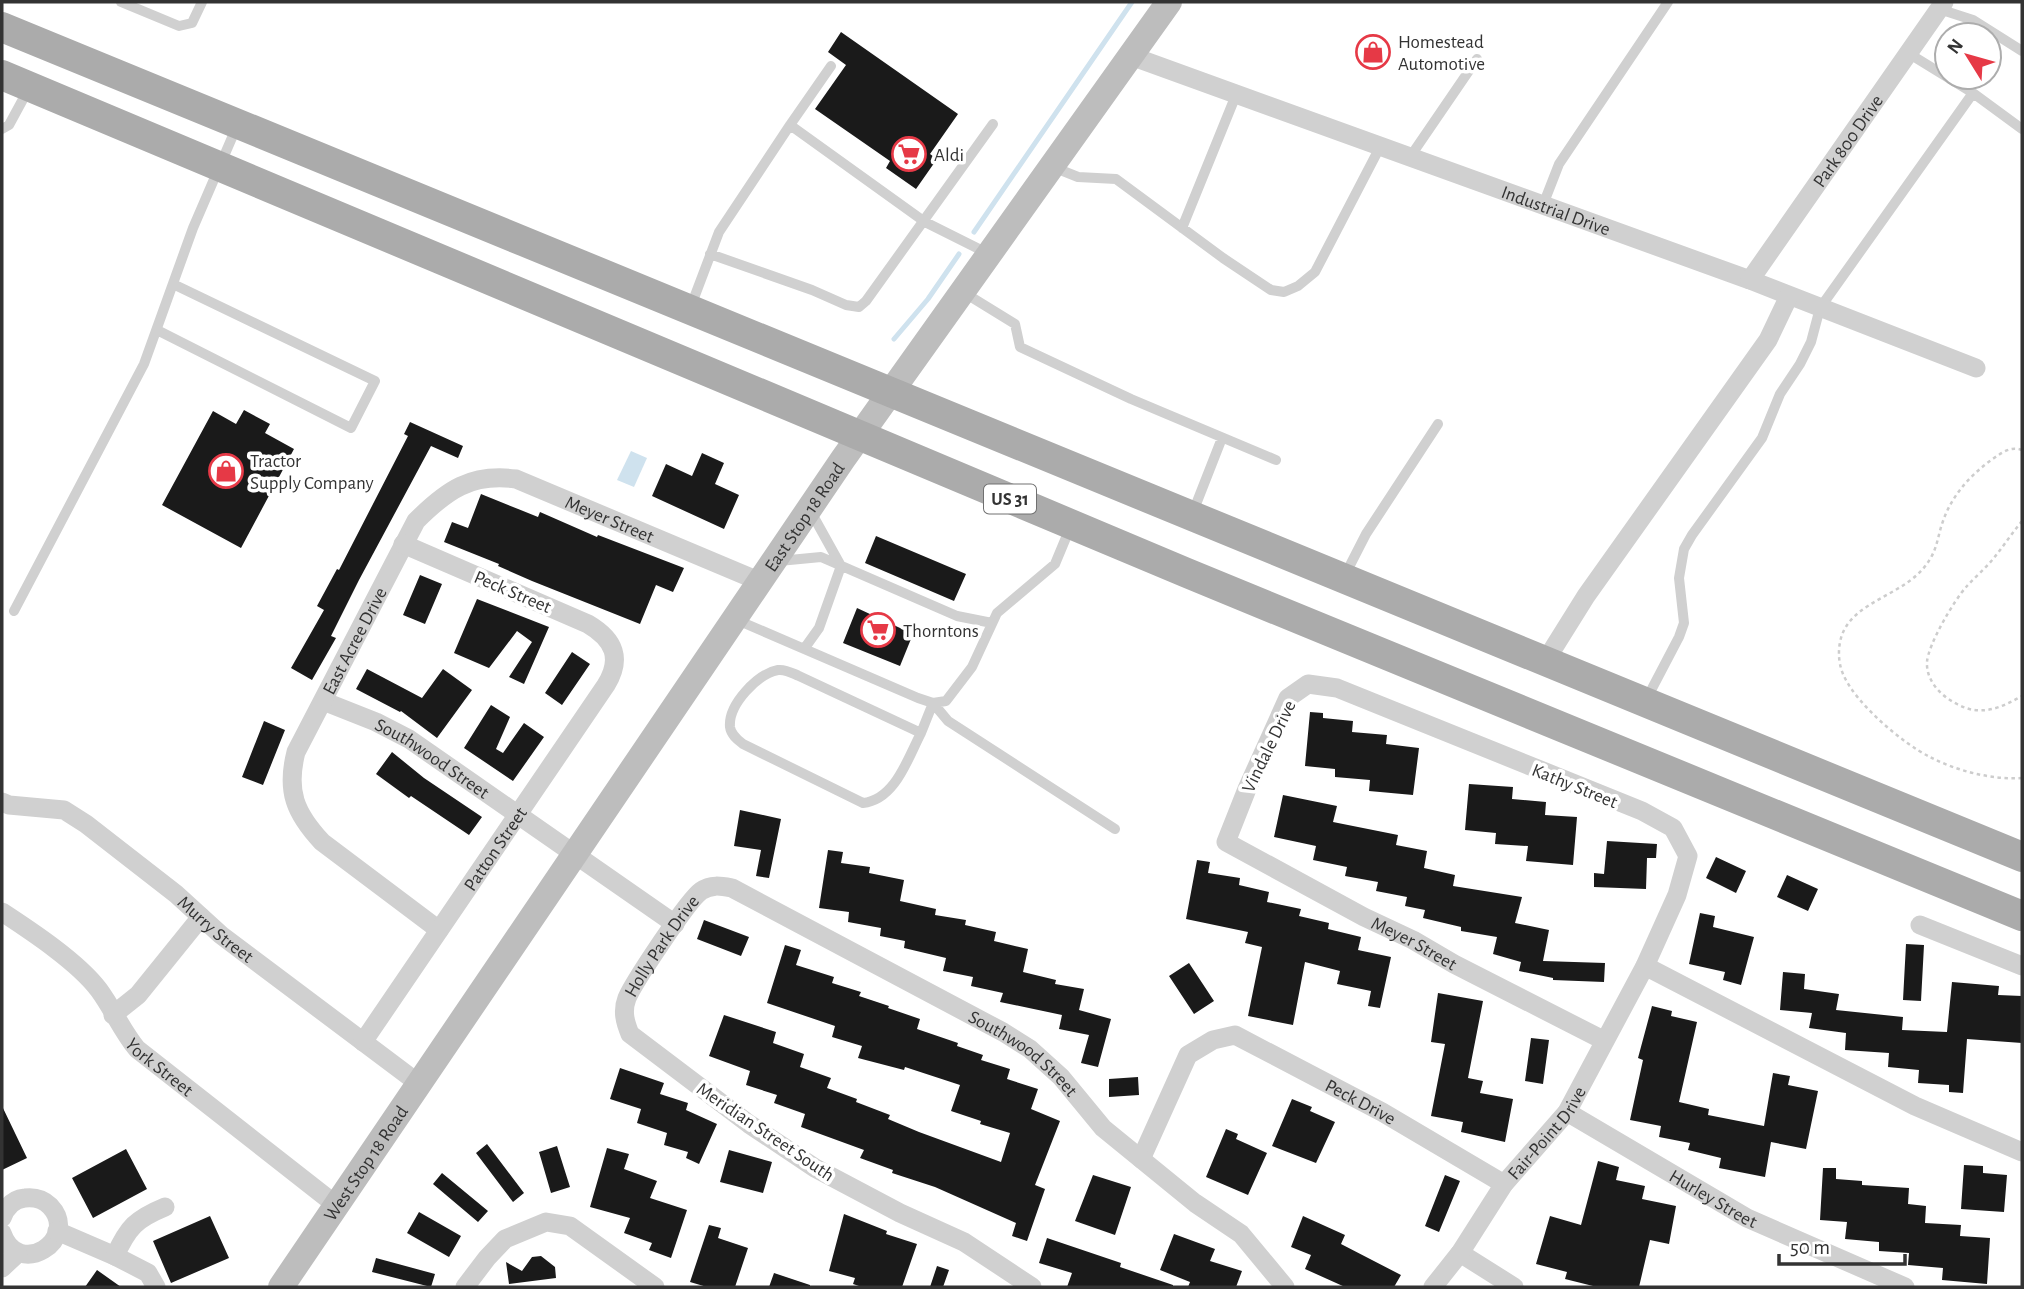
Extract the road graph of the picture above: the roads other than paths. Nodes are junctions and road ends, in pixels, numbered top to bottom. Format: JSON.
{"nodes":[{"id":1,"x":121,"y":2,"type":"edge"},
{"id":2,"x":202,"y":2,"type":"edge"},
{"id":3,"x":1169,"y":2,"type":"edge"},
{"id":4,"x":1668,"y":2,"type":"edge"},
{"id":5,"x":1941,"y":5,"type":"edge"},
{"id":6,"x":2,"y":27,"type":"edge"},
{"id":7,"x":2022,"y":51,"type":"edge"},
{"id":8,"x":1908,"y":53,"type":"junction"},
{"id":9,"x":1131,"y":57,"type":"junction"},
{"id":10,"x":1477,"y":59,"type":"dead end"},
{"id":11,"x":831,"y":66,"type":"dead end"},
{"id":12,"x":2,"y":75,"type":"edge"},
{"id":13,"x":30,"y":86,"type":"junction"},
{"id":14,"x":1973,"y":93,"type":"junction"},
{"id":15,"x":1236,"y":94,"type":"junction"},
{"id":16,"x":238,"y":124,"type":"junction"},
{"id":17,"x":993,"y":124,"type":"dead end"},
{"id":18,"x":790,"y":125,"type":"junction"},
{"id":19,"x":4,"y":129,"type":"edge"},
{"id":20,"x":2022,"y":129,"type":"edge"},
{"id":21,"x":2,"y":140,"type":"edge"},
{"id":22,"x":1380,"y":147,"type":"junction"},
{"id":23,"x":1410,"y":157,"type":"junction"},
{"id":24,"x":221,"y":166,"type":"junction"},
{"id":25,"x":1052,"y":166,"type":"junction"},
{"id":26,"x":1543,"y":205,"type":"junction"},
{"id":27,"x":925,"y":222,"type":"junction"},
{"id":28,"x":1182,"y":228,"type":"junction"},
{"id":29,"x":710,"y":254,"type":"junction"},
{"id":30,"x":990,"y":255,"type":"junction"},
{"id":31,"x":1750,"y":280,"type":"junction"},
{"id":32,"x":173,"y":284,"type":"junction"},
{"id":33,"x":963,"y":292,"type":"junction"},
{"id":34,"x":1789,"y":296,"type":"junction"},
{"id":35,"x":1820,"y":308,"type":"junction"},
{"id":36,"x":690,"y":310,"type":"junction"},
{"id":37,"x":156,"y":330,"type":"junction"},
{"id":38,"x":1976,"y":368,"type":"dead end"},
{"id":39,"x":891,"y":393,"type":"junction"},
{"id":40,"x":1438,"y":424,"type":"dead end"},
{"id":41,"x":860,"y":436,"type":"junction"},
{"id":42,"x":1223,"y":438,"type":"junction"},
{"id":43,"x":1276,"y":460,"type":"dead end"},
{"id":44,"x":455,"y":488,"type":"joint"},
{"id":45,"x":809,"y":510,"type":"junction"},
{"id":46,"x":1192,"y":516,"type":"junction"},
{"id":47,"x":1072,"y":525,"type":"junction"},
{"id":48,"x":403,"y":544,"type":"junction"},
{"id":49,"x":841,"y":566,"type":"junction"},
{"id":50,"x":768,"y":572,"type":"junction"},
{"id":51,"x":1343,"y":578,"type":"junction"},
{"id":52,"x":14,"y":611,"type":"dead end"},
{"id":53,"x":736,"y":620,"type":"junction"},
{"id":54,"x":992,"y":623,"type":"junction"},
{"id":55,"x":804,"y":649,"type":"junction"},
{"id":56,"x":613,"y":650,"type":"joint"},
{"id":57,"x":1546,"y":660,"type":"junction"},
{"id":58,"x":1337,"y":688,"type":"joint"},
{"id":59,"x":323,"y":701,"type":"junction"},
{"id":60,"x":1645,"y":701,"type":"junction"},
{"id":61,"x":933,"y":703,"type":"junction"},
{"id":62,"x":921,"y":733,"type":"junction"},
{"id":63,"x":2,"y":803,"type":"edge"},
{"id":64,"x":517,"y":816,"type":"junction"},
{"id":65,"x":1115,"y":829,"type":"dead end"},
{"id":66,"x":1226,"y":842,"type":"joint"},
{"id":67,"x":574,"y":856,"type":"junction"},
{"id":68,"x":2022,"y":857,"type":"edge"},
{"id":69,"x":714,"y":885,"type":"joint"},
{"id":70,"x":2,"y":912,"type":"edge"},
{"id":71,"x":2022,"y":916,"type":"edge"},
{"id":72,"x":201,"y":918,"type":"junction"},
{"id":73,"x":675,"y":924,"type":"junction"},
{"id":74,"x":1920,"y":925,"type":"dead end"},
{"id":75,"x":439,"y":930,"type":"junction"},
{"id":76,"x":1645,"y":966,"type":"junction"},
{"id":77,"x":2022,"y":966,"type":"edge"},
{"id":78,"x":113,"y":1015,"type":"junction"},
{"id":79,"x":624,"y":1019,"type":"joint"},
{"id":80,"x":449,"y":1038,"type":"joint"},
{"id":81,"x":1605,"y":1041,"type":"junction"},
{"id":82,"x":363,"y":1042,"type":"junction"},
{"id":83,"x":418,"y":1083,"type":"junction"},
{"id":84,"x":1567,"y":1112,"type":"junction"},
{"id":85,"x":2022,"y":1152,"type":"edge"},
{"id":86,"x":1141,"y":1159,"type":"junction"},
{"id":87,"x":1504,"y":1184,"type":"junction"},
{"id":88,"x":336,"y":1205,"type":"junction"},
{"id":89,"x":165,"y":1207,"type":"dead end"},
{"id":90,"x":2,"y":1218,"type":"edge"},
{"id":91,"x":57,"y":1231,"type":"junction"},
{"id":92,"x":2,"y":1233,"type":"edge"},
{"id":93,"x":18,"y":1253,"type":"junction"},
{"id":94,"x":1460,"y":1253,"type":"junction"},
{"id":95,"x":115,"y":1256,"type":"junction"},
{"id":96,"x":2,"y":1268,"type":"edge"},
{"id":97,"x":156,"y":1287,"type":"edge"},
{"id":98,"x":281,"y":1287,"type":"edge"},
{"id":99,"x":465,"y":1287,"type":"edge"},
{"id":100,"x":655,"y":1287,"type":"edge"},
{"id":101,"x":1032,"y":1287,"type":"edge"},
{"id":102,"x":1284,"y":1287,"type":"edge"},
{"id":103,"x":1433,"y":1287,"type":"edge"},
{"id":104,"x":1514,"y":1287,"type":"edge"},
{"id":105,"x":1905,"y":1287,"type":"edge"}],
"edges":[{"from":1,"to":2,"type":"lane"},
{"from":3,"to":9,"type":"street","name":"East Stop 18 Road"},
{"from":4,"to":26,"type":"lane"},
{"from":5,"to":7,"type":"lane"},
{"from":5,"to":8,"type":"street","name":"Park 800 Drive"},
{"from":6,"to":16,"type":"main road"},
{"from":8,"to":14,"type":"lane"},
{"from":8,"to":31,"type":"street","name":"Park 800 Drive"},
{"from":9,"to":15,"type":"street","name":"Industrial Drive"},
{"from":9,"to":25,"type":"street","name":"East Stop 18 Road"},
{"from":10,"to":23,"type":"lane"},
{"from":11,"to":18,"type":"lane"},
{"from":12,"to":13,"type":"main road","number":"US 31"},
{"from":13,"to":19,"type":"lane"},
{"from":13,"to":24,"type":"main road","number":"US 31"},
{"from":14,"to":20,"type":"lane"},
{"from":14,"to":35,"type":"lane"},
{"from":15,"to":22,"type":"street","name":"Industrial Drive"},
{"from":15,"to":28,"type":"lane"},
{"from":16,"to":24,"type":"lane"},
{"from":16,"to":36,"type":"main road"},
{"from":17,"to":27,"type":"lane"},
{"from":18,"to":27,"type":"lane"},
{"from":18,"to":29,"type":"lane"},
{"from":19,"to":21,"type":"lane"},
{"from":22,"to":23,"type":"street","name":"Industrial Drive"},
{"from":22,"to":28,"type":"lane"},
{"from":23,"to":26,"type":"street","name":"Industrial Drive"},
{"from":24,"to":32,"type":"lane"},
{"from":24,"to":41,"type":"main road","number":"US 31"},
{"from":25,"to":28,"type":"lane"},
{"from":25,"to":30,"type":"street","name":"East Stop 18 Road"},
{"from":26,"to":31,"type":"street","name":"Industrial Drive"},
{"from":27,"to":29,"type":"lane"},
{"from":27,"to":30,"type":"lane"},
{"from":29,"to":36,"type":"lane"},
{"from":30,"to":33,"type":"street","name":"East Stop 18 Road"},
{"from":31,"to":34,"type":"street","name":"Industrial Drive"},
{"from":32,"to":37,"type":"lane"},
{"from":32,"to":37,"type":"lane"},
{"from":33,"to":39,"type":"street","name":"East Stop 18 Road"},
{"from":33,"to":42,"type":"lane"},
{"from":34,"to":35,"type":"street","name":"Industrial Drive"},
{"from":34,"to":57,"type":"street"},
{"from":35,"to":38,"type":"street","name":"Industrial Drive"},
{"from":35,"to":60,"type":"lane"},
{"from":36,"to":39,"type":"main road"},
{"from":37,"to":52,"type":"lane"},
{"from":39,"to":41,"type":"street","name":"East Stop 18 Road"},
{"from":39,"to":46,"type":"main road"},
{"from":40,"to":51,"type":"lane"},
{"from":41,"to":45,"type":"street","name":"East Stop 18 Road"},
{"from":41,"to":47,"type":"main road","number":"US 31"},
{"from":42,"to":43,"type":"lane"},
{"from":42,"to":46,"type":"lane"},
{"from":44,"to":48,"type":"street","name":"East Acree Drive"},
{"from":44,"to":50,"type":"street","name":"Meyer Street"},
{"from":45,"to":49,"type":"lane"},
{"from":45,"to":50,"type":"street","name":"East Stop 18 Road"},
{"from":46,"to":51,"type":"main road"},
{"from":47,"to":54,"type":"lane"},
{"from":47,"to":71,"type":"main road","number":"US 31"},
{"from":48,"to":56,"type":"street","name":"Peck Street"},
{"from":48,"to":59,"type":"street","name":"East Acree Drive"},
{"from":49,"to":50,"type":"lane"},
{"from":49,"to":54,"type":"lane"},
{"from":49,"to":55,"type":"lane"},
{"from":50,"to":53,"type":"street","name":"East Stop 18 Road"},
{"from":51,"to":57,"type":"main road"},
{"from":53,"to":55,"type":"lane"},
{"from":53,"to":67,"type":"street","name":"East Stop 18 Road"},
{"from":54,"to":61,"type":"lane"},
{"from":55,"to":61,"type":"lane"},
{"from":56,"to":64,"type":"street","name":"Patton Street"},
{"from":57,"to":60,"type":"main road"},
{"from":58,"to":66,"type":"street","name":"Vindale Drive"},
{"from":58,"to":76,"type":"street","name":"Kathy Street"},
{"from":59,"to":64,"type":"street","name":"Southwood Street"},
{"from":59,"to":75,"type":"street","name":"East Acree Drive"},
{"from":60,"to":68,"type":"main road"},
{"from":61,"to":62,"type":"lane"},
{"from":61,"to":65,"type":"lane"},
{"from":62,"to":62,"type":"lane"},
{"from":63,"to":72,"type":"street","name":"Murry Street"},
{"from":64,"to":67,"type":"street","name":"Southwood Street"},
{"from":64,"to":75,"type":"street","name":"Patton Street"},
{"from":66,"to":81,"type":"street","name":"Meyer Street"},
{"from":67,"to":73,"type":"street","name":"Southwood Street"},
{"from":67,"to":80,"type":"street","name":"East Stop 18 Road"},
{"from":69,"to":73,"type":"street","name":"Holly Park Drive"},
{"from":69,"to":86,"type":"street","name":"Southwood Street"},
{"from":70,"to":78,"type":"street","name":"York Street"},
{"from":72,"to":78,"type":"street"},
{"from":72,"to":82,"type":"street","name":"Murry Street"},
{"from":73,"to":79,"type":"street","name":"Holly Park Drive"},
{"from":74,"to":77,"type":"street"},
{"from":75,"to":82,"type":"street","name":"Patton Street"},
{"from":76,"to":81,"type":"street","name":"Fair-Point Drive"},
{"from":76,"to":85,"type":"street"},
{"from":78,"to":88,"type":"street","name":"York Street"},
{"from":79,"to":101,"type":"street","name":"Meridian Street South"},
{"from":80,"to":83,"type":"street","name":"West Stop 18 Road"},
{"from":81,"to":84,"type":"street","name":"Fair-Point Drive"},
{"from":82,"to":83,"type":"street","name":"Murry Street"},
{"from":83,"to":88,"type":"street","name":"West Stop 18 Road"},
{"from":84,"to":87,"type":"street","name":"Fair-Point Drive"},
{"from":84,"to":105,"type":"street","name":"Hurley Street"},
{"from":86,"to":87,"type":"street","name":"Peck Drive"},
{"from":86,"to":102,"type":"street","name":"Southwood Street"},
{"from":87,"to":94,"type":"street","name":"Fair-Point Drive"},
{"from":88,"to":98,"type":"street","name":"West Stop 18 Road"},
{"from":89,"to":95,"type":"street"},
{"from":90,"to":91,"type":"street"},
{"from":91,"to":93,"type":"street"},
{"from":91,"to":95,"type":"street"},
{"from":92,"to":93,"type":"street"},
{"from":93,"to":96,"type":"street"},
{"from":94,"to":103,"type":"street","name":"Fair-Point Drive"},
{"from":94,"to":104,"type":"street"},
{"from":95,"to":97,"type":"street"},
{"from":99,"to":100,"type":"street"}]}
